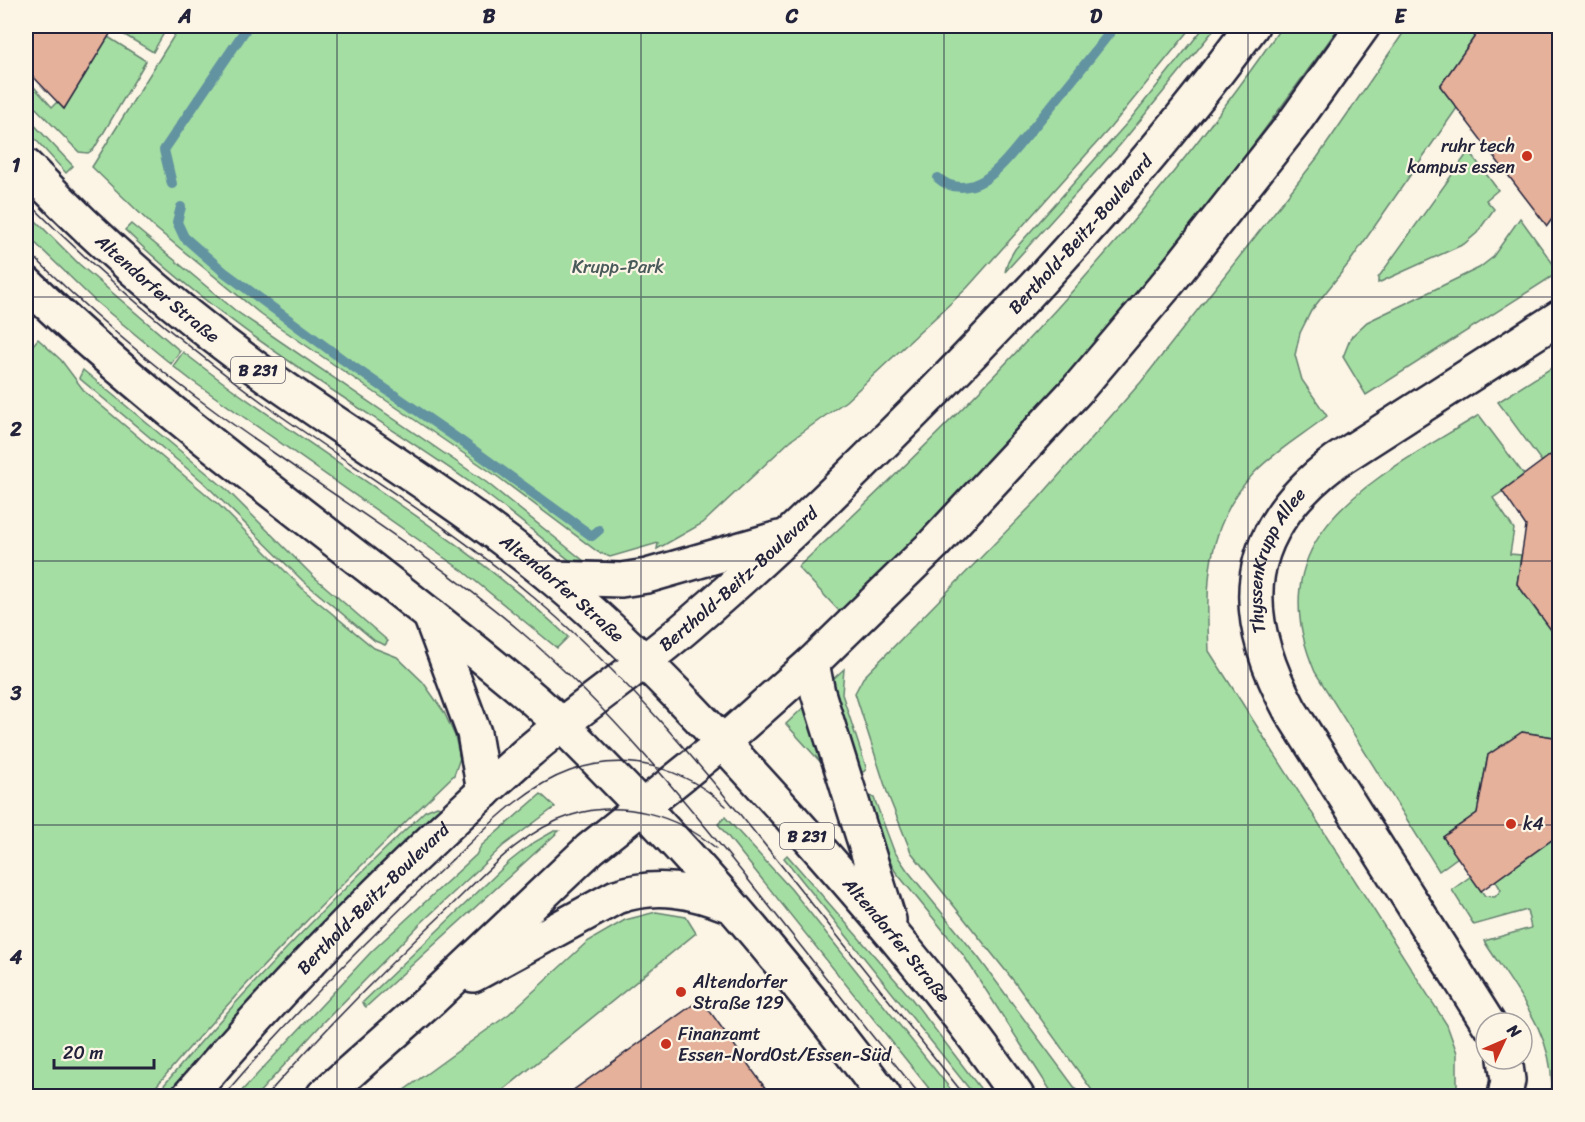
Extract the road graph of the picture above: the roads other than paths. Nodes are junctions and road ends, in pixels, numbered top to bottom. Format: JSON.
{"nodes":[{"id":1,"x":1252,"y":26,"type":"edge"},
{"id":2,"x":1363,"y":26,"type":"edge"},
{"id":3,"x":26,"y":166,"type":"edge"},
{"id":4,"x":26,"y":282,"type":"edge"},
{"id":5,"x":1560,"y":317,"type":"edge"},
{"id":6,"x":790,"y":535,"type":"junction"},
{"id":7,"x":553,"y":578,"type":"junction"},
{"id":8,"x":429,"y":614,"type":"junction"},
{"id":9,"x":643,"y":661,"type":"junction"},
{"id":10,"x":812,"y":663,"type":"junction"},
{"id":11,"x":561,"y":724,"type":"junction"},
{"id":12,"x":723,"y":742,"type":"junction"},
{"id":13,"x":484,"y":792,"type":"junction"},
{"id":14,"x":642,"y":807,"type":"junction"},
{"id":15,"x":733,"y":907,"type":"junction"},
{"id":16,"x":892,"y":930,"type":"junction"},
{"id":17,"x":433,"y":998,"type":"junction"},
{"id":18,"x":1480,"y":1011,"type":"edge"},
{"id":19,"x":1507,"y":1071,"type":"edge"},
{"id":20,"x":189,"y":1096,"type":"edge"},
{"id":21,"x":323,"y":1096,"type":"edge"},
{"id":22,"x":884,"y":1096,"type":"edge"},
{"id":23,"x":1017,"y":1096,"type":"edge"},
{"id":24,"x":1505,"y":1096,"type":"edge"}],
"edges":[{"from":1,"to":6,"type":"main road","name":"Berthold-Beitz-Boulevard"},
{"from":2,"to":10,"type":"main road"},
{"from":3,"to":7,"type":"main road","name":"Altendorfer Straße","number":"B 231"},
{"from":4,"to":8,"type":"main road"},
{"from":5,"to":18,"type":"main road","name":"ThyssenKrupp Allee"},
{"from":6,"to":7,"type":"main road"},
{"from":6,"to":9,"type":"main road","name":"Berthold-Beitz-Boulevard"},
{"from":7,"to":9,"type":"main road","name":"Altendorfer Straße","number":"B 231"},
{"from":8,"to":11,"type":"main road"},
{"from":8,"to":13,"type":"main road"},
{"from":9,"to":11,"type":"main road","name":"Berthold-Beitz-Boulevard"},
{"from":9,"to":12,"type":"main road","name":"Altendorfer Straße","number":"B 231"},
{"from":10,"to":12,"type":"main road"},
{"from":10,"to":16,"type":"main road"},
{"from":11,"to":13,"type":"main road","name":"Berthold-Beitz-Boulevard"},
{"from":11,"to":14,"type":"main road"},
{"from":12,"to":14,"type":"main road"},
{"from":12,"to":16,"type":"main road","name":"Altendorfer Straße","number":"B 231"},
{"from":13,"to":20,"type":"main road","name":"Berthold-Beitz-Boulevard"},
{"from":14,"to":15,"type":"main road"},
{"from":14,"to":17,"type":"main road"},
{"from":15,"to":17,"type":"main road"},
{"from":15,"to":22,"type":"main road"},
{"from":16,"to":23,"type":"main road","name":"Altendorfer Straße","number":"B 231"},
{"from":17,"to":21,"type":"main road"},
{"from":19,"to":24,"type":"main road"}]}
